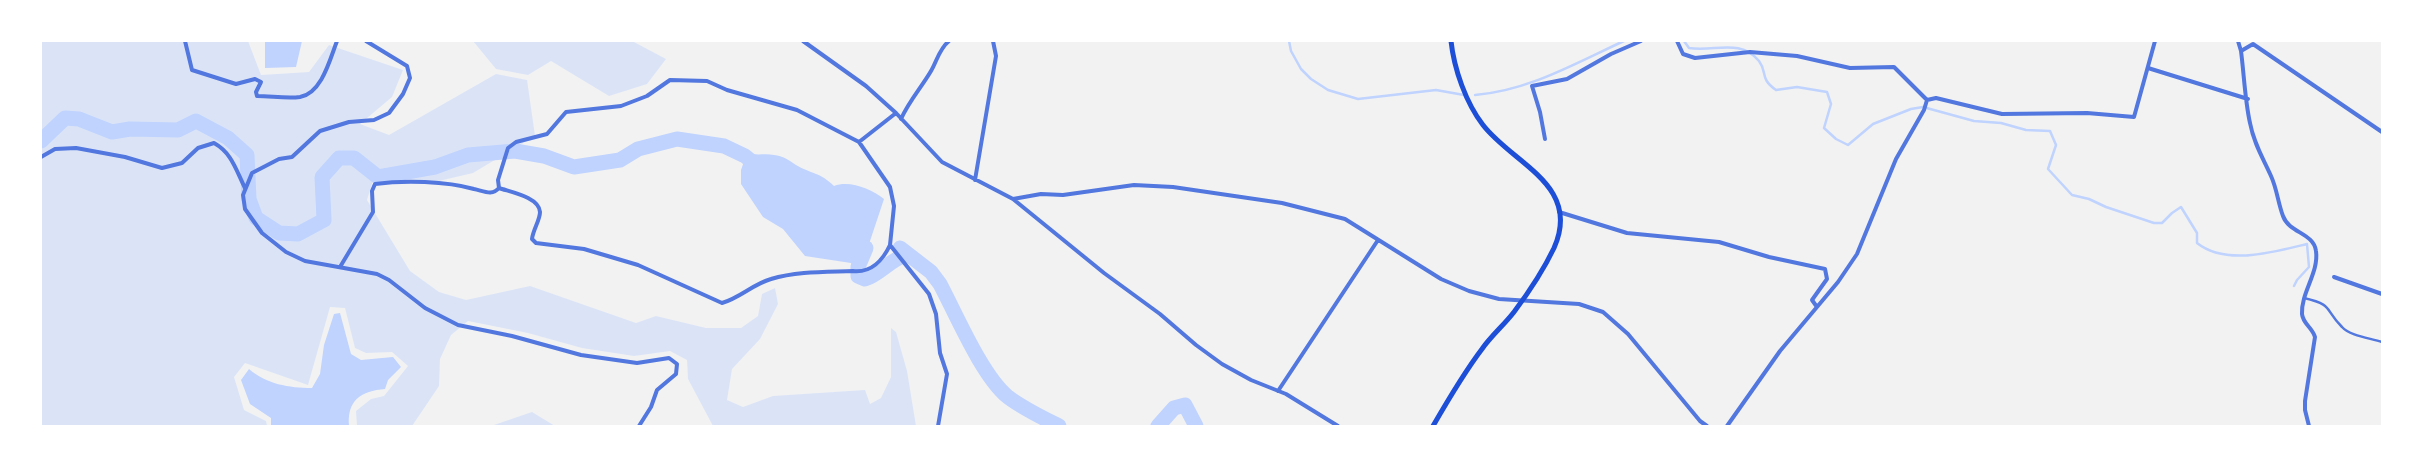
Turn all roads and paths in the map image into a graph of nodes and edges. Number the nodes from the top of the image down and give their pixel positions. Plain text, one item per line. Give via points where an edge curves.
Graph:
1 (185, 41) edge
2 (337, 41) edge
3 (366, 41) edge
4 (803, 41) edge
5 (949, 41) edge
6 (993, 41) edge
7 (1450, 41) edge
8 (1641, 41) edge
9 (1677, 41) edge
10 (2155, 41) edge
11 (2238, 41) edge
12 (2241, 51) junction
13 (2148, 68) junction
14 (2248, 99) junction
15 (1926, 102) junction
16 (896, 113) junction
17 (901, 119) junction
18 (2382, 132) edge
19 (1545, 139) dead end
20 (859, 142) junction
21 (41, 158) edge
22 (975, 180) junction
23 (245, 188) junction
24 (499, 188) junction
25 (1014, 199) junction
26 (1559, 212) junction
27 (1378, 240) junction
28 (890, 245) junction
29 (340, 267) junction
30 (2334, 277) dead end
31 (2382, 294) edge
32 (2304, 298) junction
33 (1523, 300) junction
34 (1817, 307) junction
35 (2382, 342) edge
36 (1278, 391) junction
37 (639, 426) edge
38 (938, 426) edge
39 (1338, 426) edge
40 (1432, 426) edge
41 (1707, 426) edge
42 (1726, 426) edge
43 (2309, 426) edge

1 - 2 street via 192,70 236,84 255,79 261,82 256,92 258,96 301,97 318,84
3 - 23 street via 408,66 410,78 404,94 389,113 374,120 349,122 320,130 292,156 252,173
4 - 16 street via 866,86
5 - 17 street
6 - 22 street via 996,56
7 - 26 main road via 1468,100 1483,125 1540,176 1553,194
8 - 19 street via 1567,80 1532,86
9 - 15 street via 1682,54 1695,58 1750,52 1797,56 1850,68 1894,67
10 - 13 street
11 - 12 street
12 - 14 street
12 - 18 street via 2253,44
13 - 14 street
13 - 15 street via 2134,117 2087,113 2002,114 1936,98
14 - 32 street via 2249,122 2256,146 2272,177 2284,218 2290,228 2311,240 2316,250 2314,271
15 - 34 street via 1896,159 1857,254
16 - 17 street
16 - 20 street
17 - 22 street via 942,162
20 - 24 street via 797,110 707,81 670,80 647,96 621,106 566,112 547,134 516,142 508,148 505,156
20 - 28 street via 890,187 894,206
21 - 23 street via 55,149 76,148 162,168 182,163 198,148 214,143 223,148 234,162
22 - 25 street
23 - 29 street via 245,209 262,233 286,252 305,261
24 - 28 street via 532,200 538,206 540,213 532,233 536,243 584,248 638,265 722,303 731,301 753,286 787,275 862,272 873,268
24 - 29 street via 490,193 457,184 375,184 372,191 374,212
25 - 27 street via 1134,185 1173,187 1282,204 1345,219
25 - 36 street via 1196,346 1229,368
26 - 33 main road via 1554,248
26 - 34 street via 1627,233 1719,242 1825,269 1826,279 1812,300
27 - 33 street via 1441,279 1499,299
27 - 36 street
28 - 38 street via 929,294 936,314 940,353 947,374
29 - 37 street via 377,274 425,308 458,325 580,355 637,363 669,358 677,364 676,374 657,390
30 - 31 street
32 - 35 street via 2325,304 2347,332
32 - 43 street via 2304,322 2315,337 2305,401
33 - 40 main road via 1470,366
33 - 41 street via 1564,301 1603,312 1628,334
34 - 42 street
36 - 39 street

